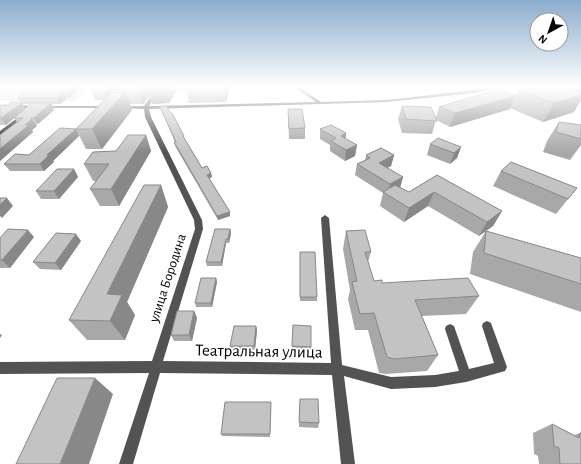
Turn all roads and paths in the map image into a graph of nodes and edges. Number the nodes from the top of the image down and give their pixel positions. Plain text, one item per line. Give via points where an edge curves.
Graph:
1 (33, 109) edge
2 (146, 109) edge
3 (0, 134) edge
4 (325, 218) dead end
5 (488, 326) dead end
6 (450, 329) dead end
7 (155, 366) junction
8 (0, 368) edge
9 (337, 369) junction
10 (466, 376) junction
11 (126, 464) edge
12 (348, 464) edge

1 - 3 street
2 - 7 street, улица Бородина via 198,220 199,229
4 - 9 street
5 - 10 street, Театральная улица via 502,367
6 - 10 street
7 - 8 street, Театральная улица
7 - 9 street, Театральная улица
7 - 11 street, улица Бородина
9 - 10 street, Театральная улица via 391,383 435,381
9 - 12 street

